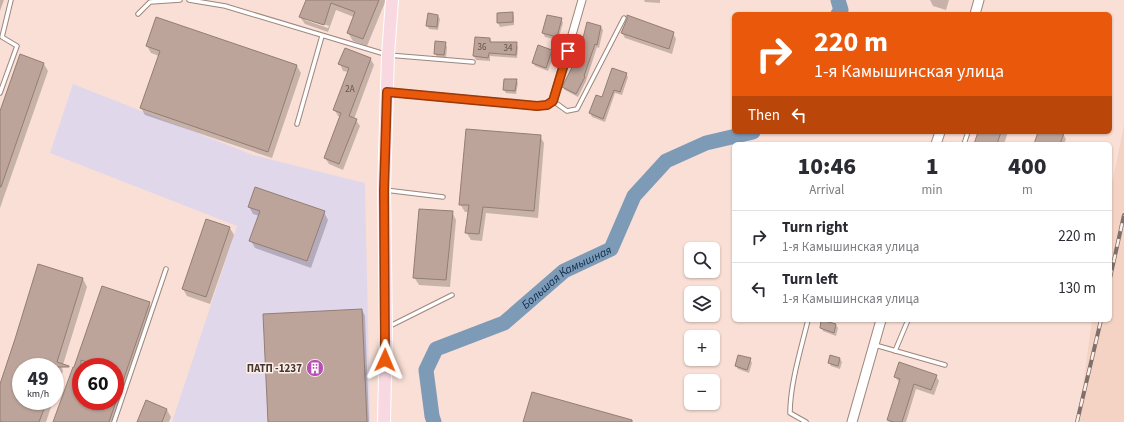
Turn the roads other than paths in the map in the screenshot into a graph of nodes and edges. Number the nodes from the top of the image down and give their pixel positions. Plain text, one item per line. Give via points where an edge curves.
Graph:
1 (11, 0) edge
2 (180, 0) edge
3 (189, 0) edge
4 (392, 0) edge
5 (582, 0) edge
6 (979, 0) edge
7 (975, 12) edge
8 (138, 14) dead end
9 (624, 18) dead end
10 (322, 36) junction
11 (1, 37) edge
12 (388, 55) junction
13 (473, 62) dead end
14 (387, 92) junction
15 (0, 93) edge
16 (553, 101) junction
17 (297, 124) dead end
18 (384, 190) junction
19 (443, 197) dead end
20 (166, 269) dead end
21 (452, 295) dead end
22 (808, 322) edge
23 (880, 322) edge
24 (907, 322) edge
25 (386, 329) junction
26 (874, 344) junction
27 (895, 351) junction
28 (945, 365) dead end
29 (114, 422) edge
30 (384, 422) edge
31 (806, 422) edge
32 (852, 422) edge

1 - 11 lane
2 - 8 lane via 150,2
3 - 10 lane via 225,6
4 - 12 main road
5 - 16 street
6 - 7 street
9 - 16 lane via 577,109 567,111
10 - 12 lane
10 - 17 lane
11 - 15 lane via 17,46
12 - 13 lane
12 - 14 main road
14 - 16 street via 537,106 547,105
14 - 18 main road
18 - 19 lane
18 - 25 main road
20 - 29 lane
21 - 25 lane
22 - 31 lane via 790,406 790,414
23 - 26 street
24 - 27 lane
25 - 30 main road
26 - 27 lane
26 - 32 street
27 - 28 lane

